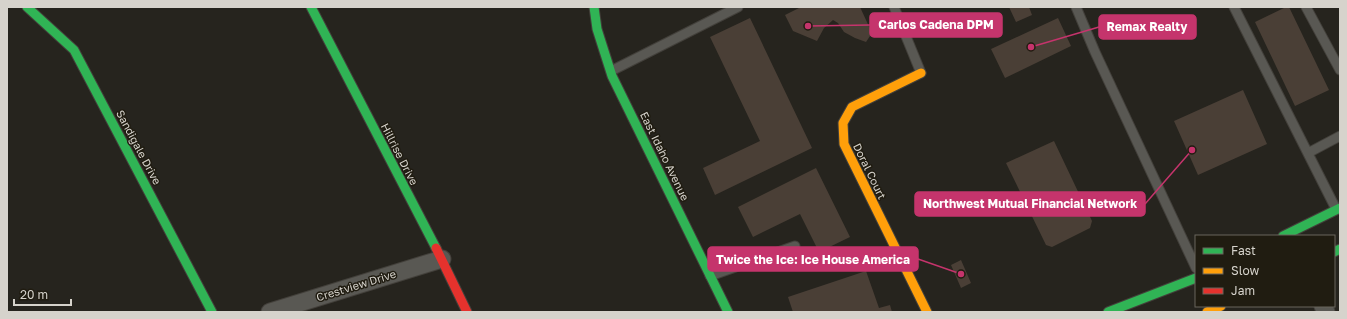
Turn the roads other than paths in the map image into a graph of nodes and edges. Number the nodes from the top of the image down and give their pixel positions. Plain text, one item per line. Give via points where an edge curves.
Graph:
1 (27, 7) edge
2 (311, 7) edge
3 (594, 7) edge
4 (738, 7) edge
5 (894, 7) edge
6 (1076, 7) edge
7 (1234, 7) edge
8 (1306, 7) edge
9 (1340, 70) edge
10 (611, 71) junction
11 (921, 73) joint
12 (1340, 136) edge
13 (1308, 153) junction
14 (1338, 209) edge
15 (1285, 235) edge
16 (795, 246) dead end
17 (442, 259) junction
18 (1195, 266) edge
19 (710, 276) junction
20 (1195, 278) edge
21 (212, 312) edge
22 (270, 312) edge
23 (467, 312) edge
24 (728, 312) edge
25 (927, 312) edge
26 (1108, 312) edge

1 - 21 street, Sandigale Drive via 74,50
2 - 17 street, Hillrise Drive
3 - 10 street, East Idaho Avenue via 597,29
4 - 10 lane
5 - 11 lane
6 - 18 lane
7 - 13 lane
8 - 9 lane
10 - 19 street, East Idaho Avenue
11 - 25 street, Doral Court via 852,107 842,123 844,144
12 - 13 lane
13 - 14 lane
14 - 15 street
16 - 19 lane
17 - 22 street, Crestview Drive
17 - 23 street, Hillrise Drive
19 - 24 street, East Idaho Avenue
20 - 26 street

